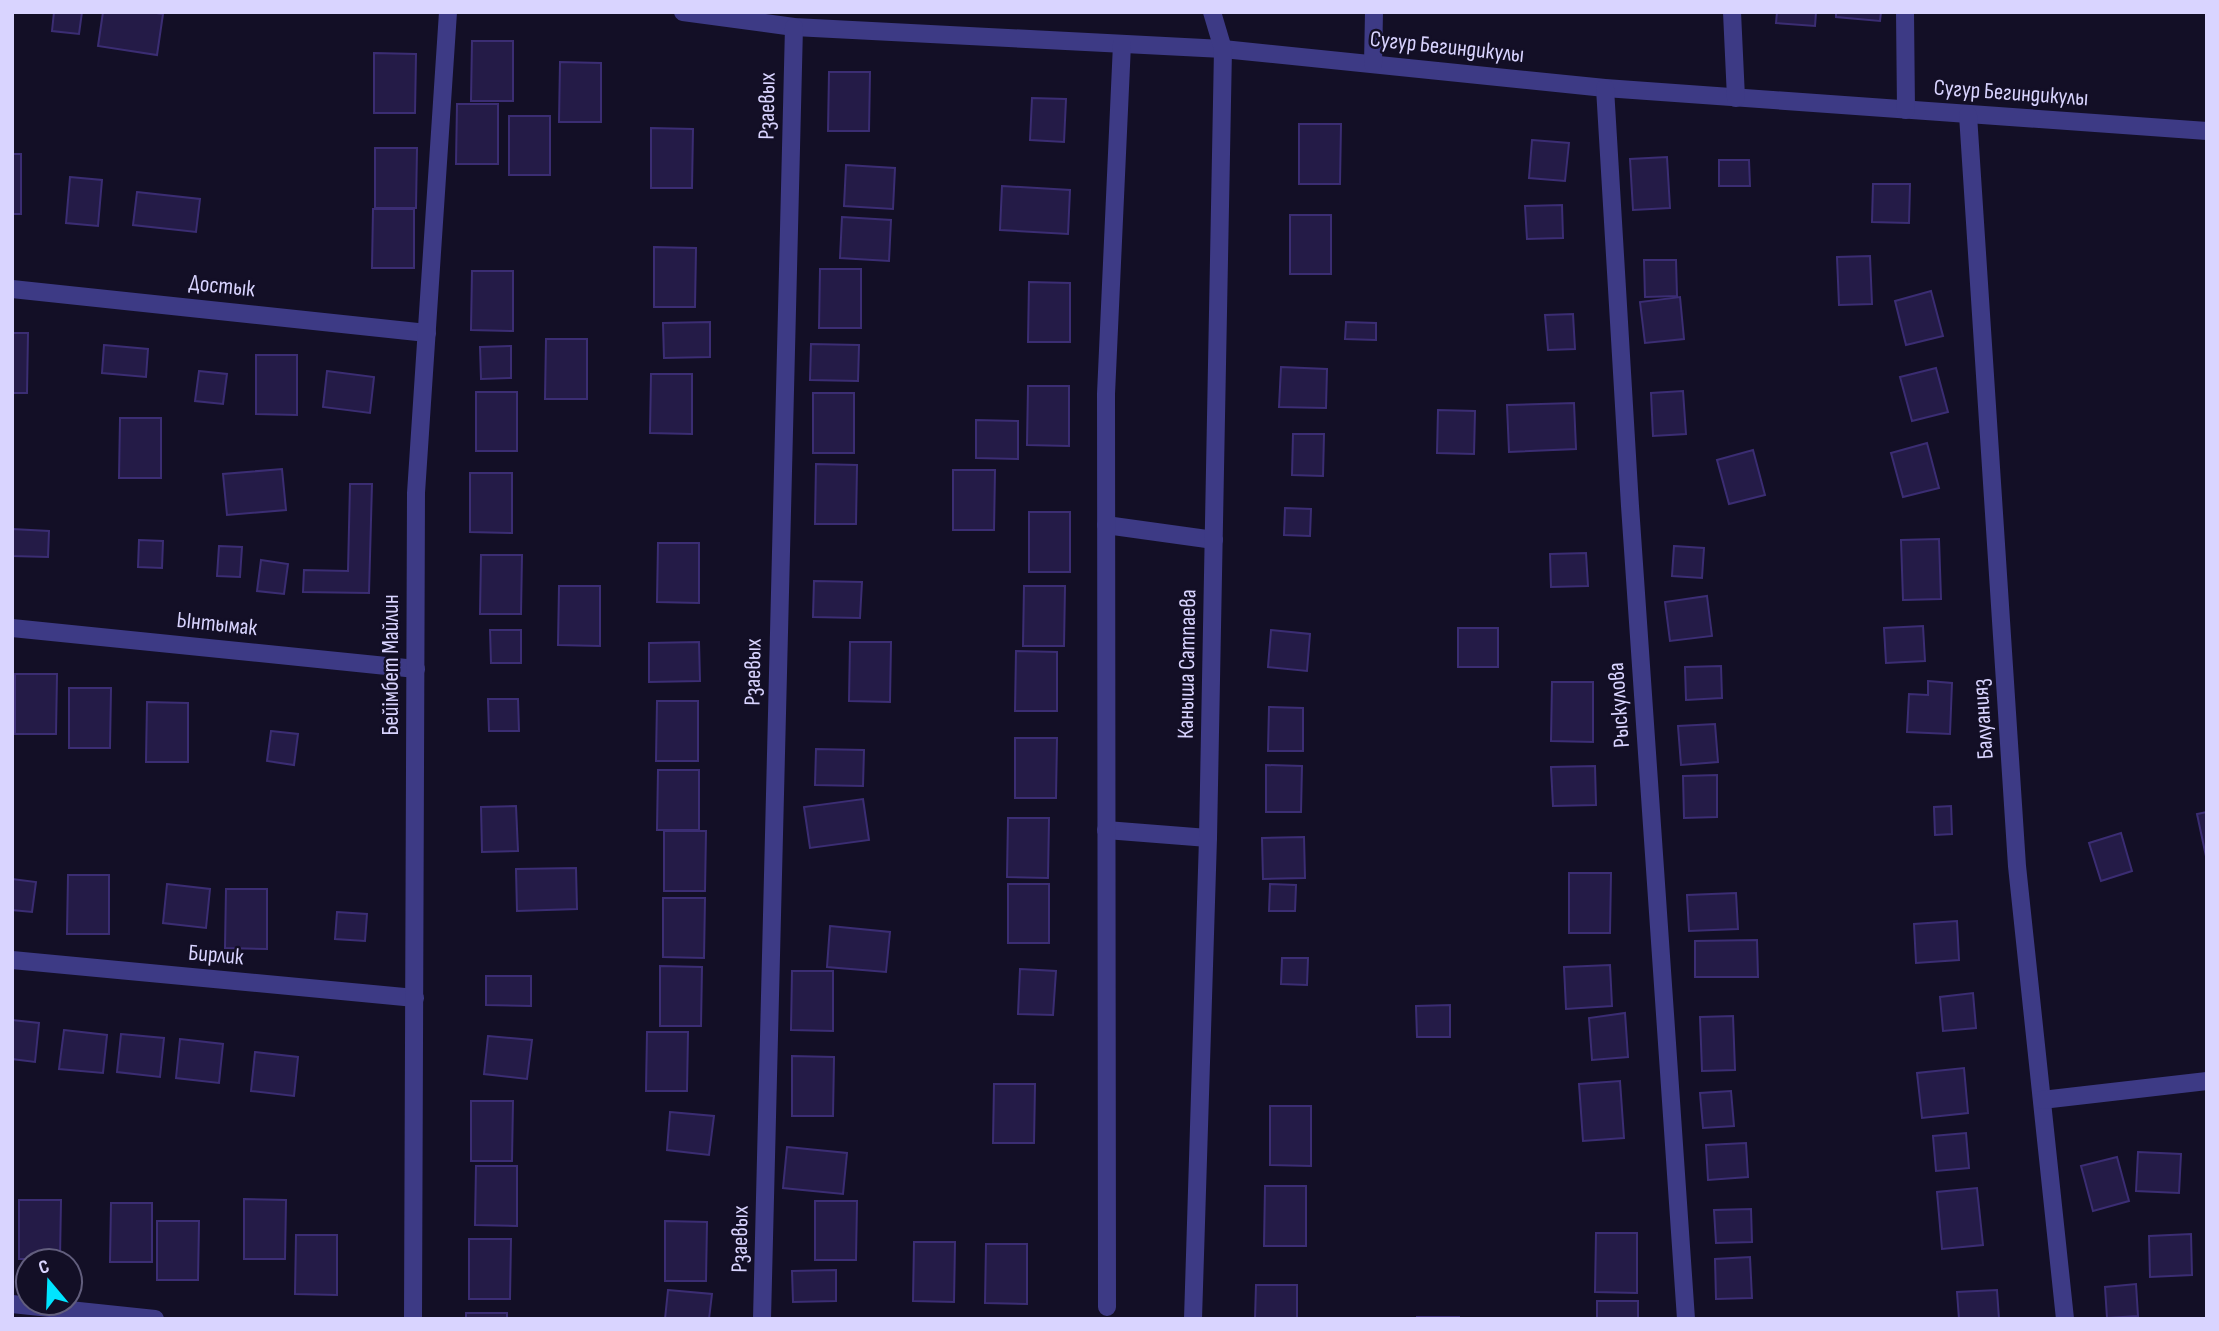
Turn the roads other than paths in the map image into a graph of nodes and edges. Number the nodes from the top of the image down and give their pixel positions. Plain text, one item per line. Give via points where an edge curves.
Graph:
1 (448, 12) edge
2 (683, 12) edge
3 (1212, 12) edge
4 (1374, 12) edge
5 (1732, 12) edge
6 (1905, 12) edge
7 (744, 16) edge
8 (794, 27) junction
9 (1122, 44) junction
10 (1223, 49) junction
11 (1373, 64) junction
12 (1605, 88) junction
13 (1736, 98) junction
14 (1906, 110) junction
15 (1968, 115) junction
16 (2207, 131) edge
17 (12, 289) edge
18 (427, 333) junction
19 (1106, 525) junction
20 (1214, 540) junction
21 (12, 628) edge
22 (416, 669) junction
23 (1106, 830) junction
24 (1208, 838) junction
25 (12, 960) edge
26 (415, 999) junction
27 (2207, 1081) edge
28 (2042, 1100) junction
29 (12, 1304) edge
30 (1107, 1307) dead end
31 (155, 1319) edge
32 (413, 1319) edge
33 (762, 1319) edge
34 (1193, 1319) edge
35 (1686, 1319) edge
36 (2066, 1319) edge

1 - 18 street, Бейімбет Майлин
2 - 7 street, Сугур Бегиндикулы
3 - 10 street, Каныша Сатпаева
4 - 11 street
5 - 13 street
6 - 14 street
7 - 8 street, Сугур Бегиндикулы
8 - 9 street, Сугур Бегиндикулы
8 - 33 street, Рзаевых
9 - 10 street, Сугур Бегиндикулы
9 - 19 street via 1106,394
10 - 11 street, Сугур Бегиндикулы
10 - 20 street, Каныша Сатпаева
11 - 12 street, Сугур Бегиндикулы
12 - 13 street, Сугур Бегиндикулы
12 - 35 street, Рыскулова
13 - 14 street, Сугур Бегиндикулы
14 - 15 street, Сугур Бегиндикулы
15 - 16 street, Сугур Бегиндикулы
15 - 28 street, Балуанияз via 2017,866
17 - 18 street, Достык
18 - 22 street, Бейімбет Майлин via 416,493
19 - 20 street
19 - 23 street
20 - 24 street, Каныша Сатпаева
21 - 22 street, Ынтымак
22 - 26 street, Бейімбет Майлин
23 - 24 street
23 - 30 street
24 - 34 street, Каныша Сатпаева
25 - 26 street, Бирлик
26 - 32 street, Бейімбет Майлин
27 - 28 street
28 - 36 street, Балуанияз
29 - 31 street

